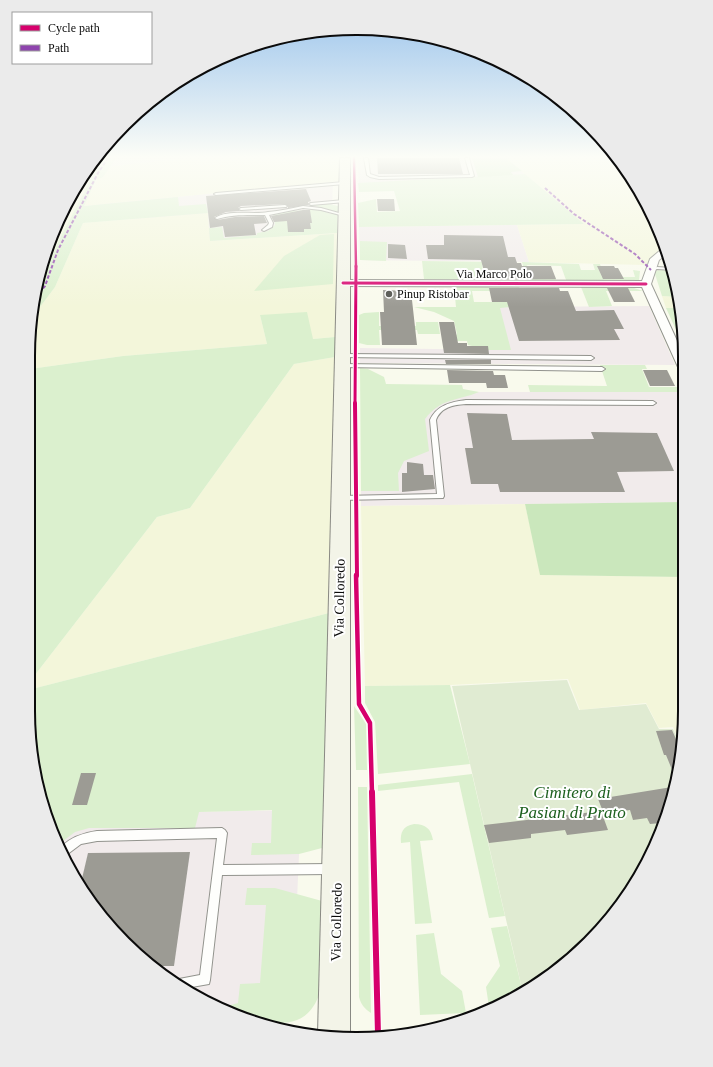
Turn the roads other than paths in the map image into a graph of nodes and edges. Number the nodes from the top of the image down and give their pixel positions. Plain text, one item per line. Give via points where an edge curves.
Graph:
1 (344, 208) junction
2 (241, 209) dead end
3 (267, 214) junction
4 (217, 218) dead end
5 (264, 230) dead end
6 (661, 254) edge
7 (666, 269) edge
8 (650, 270) junction
9 (343, 283) junction
10 (646, 284) junction
11 (678, 354) edge
12 (591, 358) dead end
13 (342, 361) junction
14 (602, 369) dead end
15 (652, 403) dead end
16 (341, 498) junction
17 (66, 849) edge
18 (336, 868) junction
19 (217, 870) junction
20 (186, 983) edge
21 (334, 1031) edge

1 - 2 lane
1 - 3 lane via 285,209
1 - 9 main road, Via Colloredo
3 - 4 lane via 240,214
3 - 5 lane via 272,223
6 - 8 street via 654,259
7 - 8 lane
8 - 10 street
9 - 10 street, Via Marco Polo
9 - 13 main road, Via Colloredo
10 - 11 street
12 - 13 lane
13 - 14 lane
13 - 16 main road, Via Colloredo
15 - 16 lane via 466,402 446,406 433,420 442,496
16 - 18 main road, Via Colloredo
17 - 19 lane via 83,838 97,836 222,833
18 - 19 lane
18 - 21 main road, Via Colloredo
19 - 20 lane via 205,980

